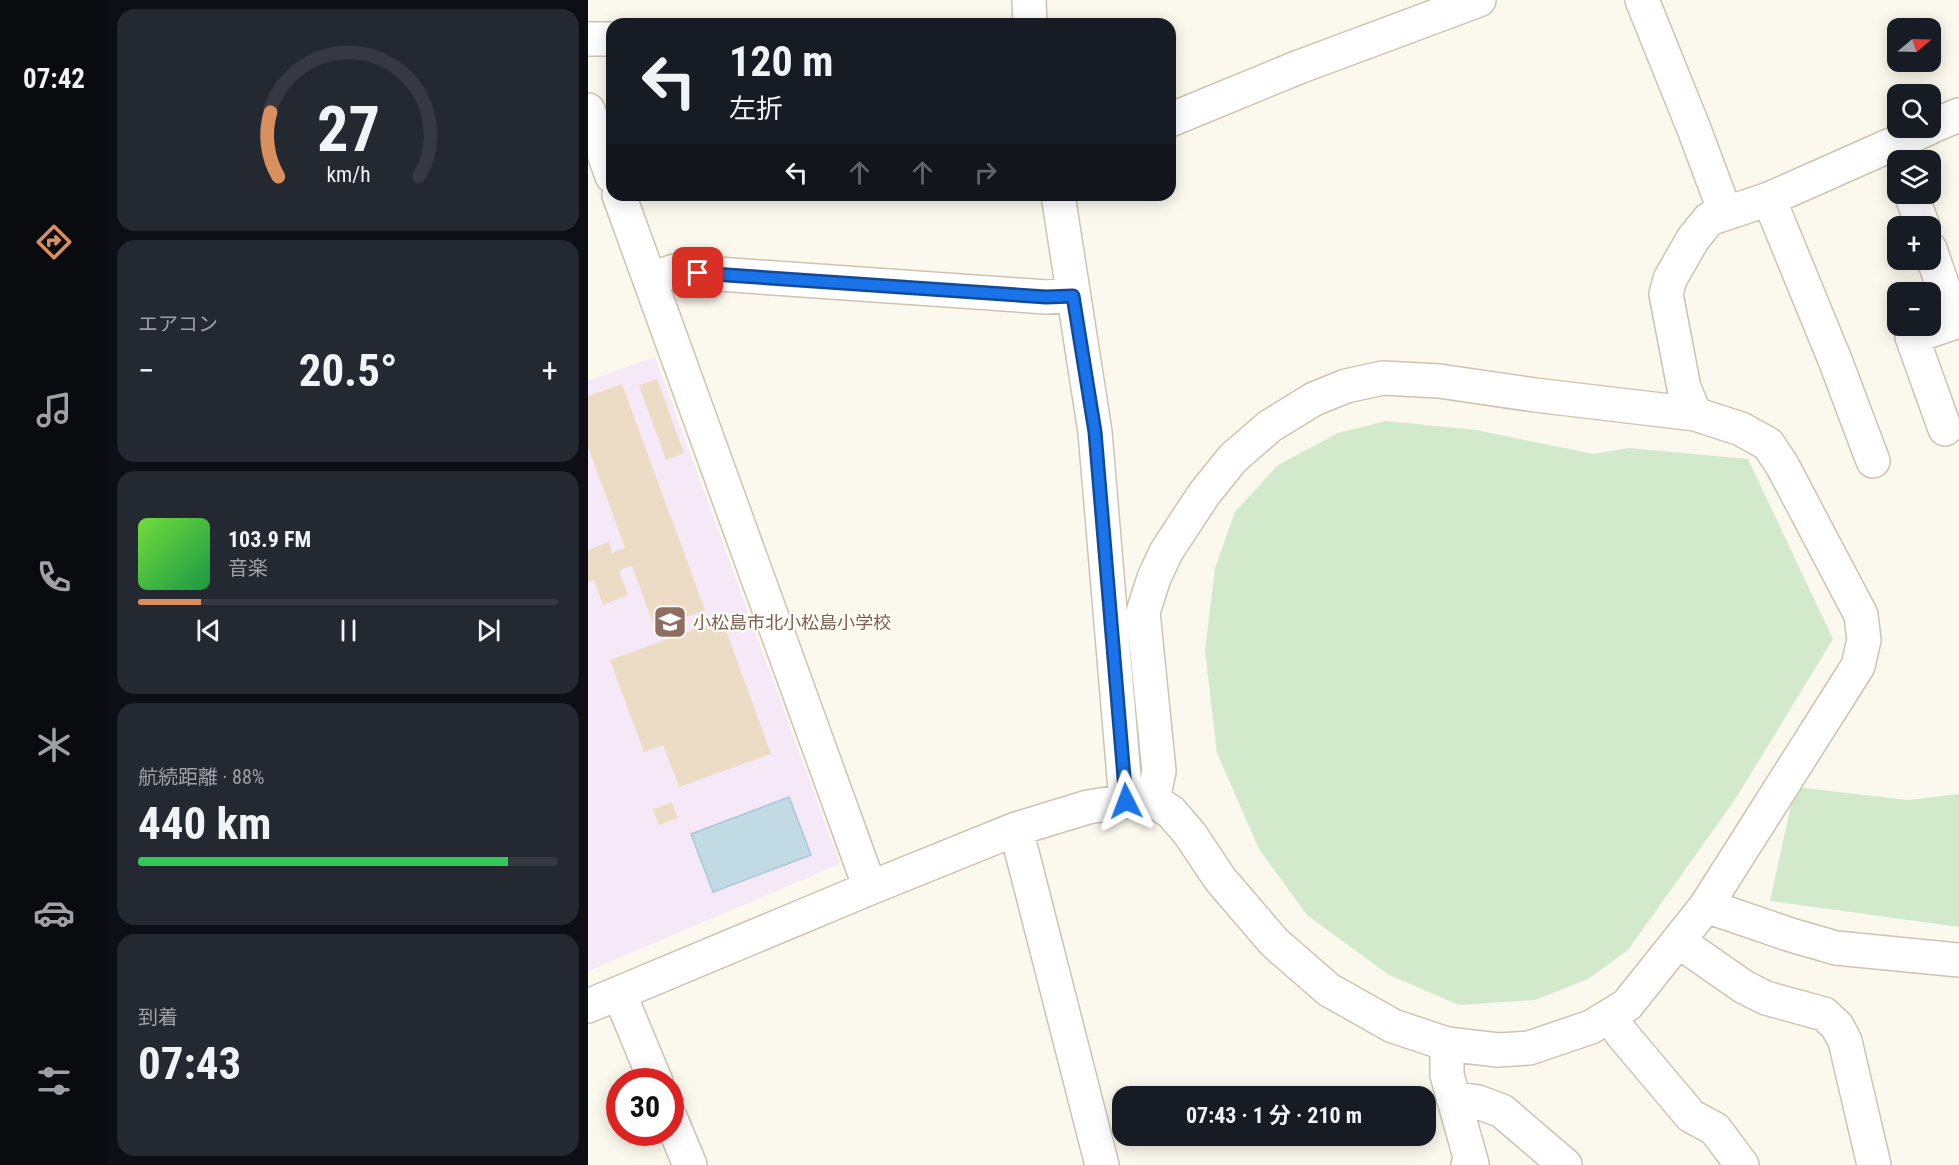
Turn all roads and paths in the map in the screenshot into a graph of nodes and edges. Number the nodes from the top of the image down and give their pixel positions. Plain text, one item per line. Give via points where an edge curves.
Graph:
1 (1029, 0) edge
2 (1479, 0) edge
3 (1642, 0) edge
4 (1030, 18) edge
5 (588, 39) edge
6 (606, 39) edge
7 (588, 110) edge
8 (1959, 115) edge
9 (1176, 118) edge
10 (1941, 122) edge
11 (1915, 138) edge
12 (1898, 150) edge
13 (1887, 155) edge
14 (606, 160) edge
15 (1769, 199) junction
16 (621, 201) edge
17 (1059, 201) edge
18 (1725, 212) junction
19 (1937, 270) edge
20 (650, 279) junction
21 (1073, 296) junction
22 (1695, 414) junction
23 (1945, 429) dead end
24 (1873, 461) dead end
25 (1140, 801) junction
26 (1016, 829) junction
27 (870, 888) junction
28 (1706, 906) junction
29 (1678, 941) junction
30 (1959, 960) edge
31 (619, 993) junction
32 (588, 1006) edge
33 (1611, 1015) junction
34 (1447, 1044) junction
35 (650, 1068) edge
36 (1453, 1098) junction
37 (682, 1146) edge
38 (690, 1165) edge
39 (1102, 1165) edge
40 (1471, 1165) edge
41 (1565, 1165) edge
42 (1742, 1165) edge
43 (1874, 1165) edge

1 - 4 street
2 - 9 street
3 - 18 street
5 - 6 street
7 - 14 street
8 - 10 street
11 - 12 street
13 - 15 street
15 - 18 street
15 - 24 street
16 - 20 street
17 - 21 street
18 - 22 street via 1709,219 1693,239 1670,279 1666,294 1683,388
19 - 23 street via 1952,313 1950,324 1912,338
20 - 21 street via 675,271
20 - 27 street
21 - 25 street via 1095,432
22 - 25 street via 1439,381 1383,378 1346,386 1314,399 1270,426 1233,458 1204,494 1154,578 1143,612 1159,771
22 - 28 street via 1741,429 1768,444 1861,615 1864,640 1858,666
25 - 26 street via 1088,807
25 - 34 street via 1171,812 1220,879 1274,942 1329,990 1393,1026
26 - 27 street
26 - 39 street
27 - 31 street
28 - 29 street
28 - 30 street via 1836,948
29 - 33 street via 1627,1005
29 - 43 street via 1744,987 1766,998 1824,1014 1837,1026 1845,1041
31 - 32 street
31 - 35 street
33 - 34 street via 1592,1027 1529,1048 1498,1050
33 - 42 street via 1621,1033 1691,1116 1715,1129
34 - 36 street via 1447,1075
36 - 40 street
36 - 41 street via 1502,1111
37 - 38 street

